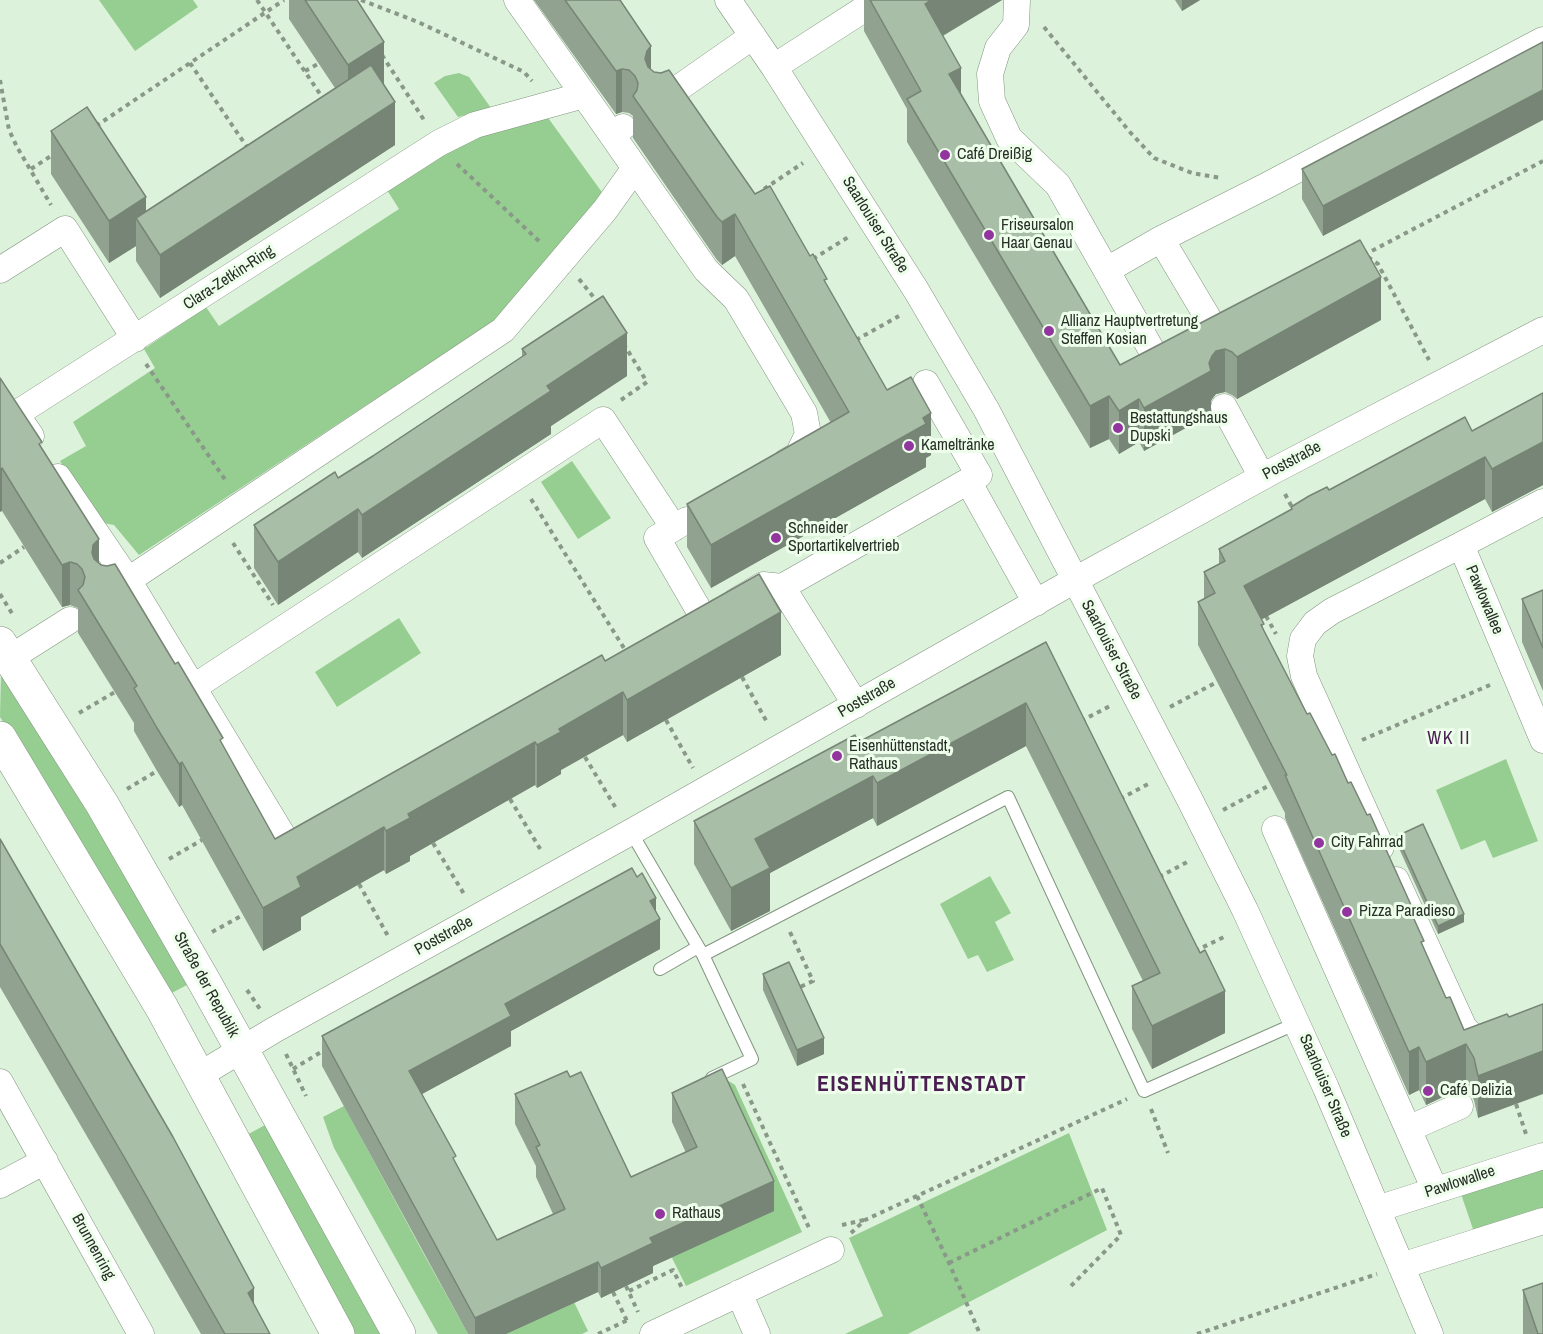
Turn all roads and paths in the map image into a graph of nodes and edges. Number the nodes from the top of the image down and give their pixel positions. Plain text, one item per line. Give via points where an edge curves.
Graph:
1 (257, 0) edge
2 (284, 0) edge
3 (361, 0) edge
4 (517, 0) edge
5 (878, 0) edge
6 (1017, 0) edge
7 (735, 3) edge
8 (265, 13) junction
9 (1041, 24) dead end
10 (753, 36) junction
11 (1543, 40) edge
12 (377, 48) edge
13 (190, 63) junction
14 (318, 64) dead end
15 (774, 67) junction
16 (305, 71) junction
17 (0, 80) edge
18 (584, 95) junction
19 (660, 101) edge
20 (553, 103) junction
21 (330, 108) edge
22 (94, 128) edge
23 (439, 143) junction
24 (825, 147) junction
25 (58, 151) edge
26 (254, 158) edge
27 (1543, 160) edge
28 (635, 168) junction
29 (31, 169) junction
30 (1266, 186) junction
31 (756, 195) edge
32 (873, 222) junction
33 (65, 229) junction
34 (1161, 239) junction
35 (1365, 254) junction
36 (1354, 260) edge
37 (561, 264) junction
38 (804, 265) edge
39 (0, 270) edge
40 (1107, 270) junction
41 (923, 302) junction
42 (604, 312) edge
43 (1543, 330) edge
44 (133, 340) junction
45 (622, 342) edge
46 (849, 344) edge
47 (1441, 382) junction
48 (927, 383) dead end
49 (1224, 406) dead end
50 (603, 420) junction
51 (768, 473) edge
52 (1267, 474) junction
53 (517, 476) junction
54 (968, 481) junction
55 (1543, 502) edge
56 (242, 504) junction
57 (711, 506) edge
58 (1294, 511) edge
59 (218, 520) junction
60 (674, 528) junction
61 (1461, 545) junction
62 (24, 547) dead end
63 (0, 563) edge
64 (128, 580) junction
65 (1075, 580) junction
66 (782, 588) junction
67 (107, 594) edge
68 (1036, 603) junction
69 (70, 620) dead end
70 (288, 627) junction
71 (5, 650) edge
72 (632, 662) edge
73 (1515, 674) junction
74 (742, 677) dead end
75 (1217, 682) edge
76 (194, 687) junction
77 (115, 692) edge
78 (1134, 693) junction
79 (856, 705) junction
80 (78, 713) dead end
81 (1148, 719) junction
82 (666, 720) dead end
83 (1077, 723) edge
84 (0, 738) edge
85 (1543, 740) edge
86 (780, 747) junction
87 (1337, 750) junction
88 (585, 757) dead end
89 (1175, 770) junction
90 (157, 771) dead end
91 (1270, 785) edge
92 (126, 789) dead end
93 (706, 789) junction
94 (510, 799) dead end
95 (1116, 801) edge
96 (1201, 821) junction
97 (1275, 829) dead end
98 (631, 832) junction
99 (323, 833) edge
100 (202, 840) edge
101 (433, 843) dead end
102 (1214, 848) junction
103 (168, 859) dead end
104 (555, 874) junction
105 (1155, 879) edge
106 (359, 885) dead end
107 (243, 915) edge
108 (782, 915) junction
109 (478, 917) junction
110 (1251, 924) junction
111 (210, 933) dead end
112 (700, 951) junction
113 (1191, 953) edge
114 (401, 960) junction
115 (660, 969) dead end
116 (798, 988) edge
117 (1297, 1023) junction
118 (1543, 1026) edge
119 (333, 1045) edge
120 (242, 1049) junction
121 (735, 1067) junction
122 (293, 1069) dead end
123 (198, 1076) junction
124 (712, 1078) edge
125 (0, 1082) edge
126 (1144, 1092) junction
127 (1460, 1106) dead end
128 (1408, 1129) junction
129 (1168, 1153) dead end
130 (1543, 1155) edge
131 (45, 1161) junction
132 (0, 1185) edge
133 (1435, 1190) junction
134 (916, 1196) junction
135 (1377, 1209) junction
136 (1543, 1221) edge
137 (822, 1244) junction
138 (949, 1263) junction
139 (1401, 1266) junction
140 (1069, 1288) dead end
141 (613, 1292) dead end
142 (740, 1293) junction
143 (685, 1295) dead end
144 (627, 1321) dead end
145 (647, 1324) edge
146 (141, 1334) edge
147 (338, 1334) edge
148 (399, 1334) edge
149 (757, 1334) edge
150 (980, 1334) edge
151 (1197, 1334) edge
152 (1430, 1334) edge

1 - 8 path
2 - 8 path
3 - 20 path via 524,72
4 - 18 street
5 - 15 street
6 - 40 street via 1016,25 998,48 990,74 992,101 1009,138 1058,185
7 - 10 street, Saarlouiser Straße
8 - 13 path
8 - 16 path
9 - 30 path via 1154,158 1192,173
10 - 15 street, Saarlouiser Straße
10 - 19 street
11 - 30 street
12 - 23 path
13 - 22 path
13 - 26 path
14 - 16 path
15 - 24 street, Saarlouiser Straße
16 - 21 path
17 - 29 path via 9,130
18 - 20 street, Clara-Zetkin-Ring
18 - 28 street via 617,131
20 - 23 street, Clara-Zetkin-Ring via 474,125
23 - 37 path
23 - 44 street, Clara-Zetkin-Ring
24 - 31 path
24 - 32 street, Saarlouiser Straße
25 - 29 path
27 - 35 path
28 - 37 street
28 - 51 street via 706,270 736,299 804,413 808,434 798,455
29 - 33 path
30 - 34 street
32 - 38 path
32 - 41 street, Saarlouiser Straße
33 - 39 street
33 - 44 street
34 - 40 street
34 - 40 street via 1217,333 1196,357 1160,365
35 - 36 path
35 - 47 path via 1378,264
37 - 42 path via 585,285
37 - 56 street via 503,330
41 - 46 path
41 - 65 street, Saarlouiser Straße via 986,409
43 - 47 street, Poststraße
44 - 56 path
44 - 64 street, Clara-Zetkin-Ring via 11,406
45 - 50 path via 647,382 611,408
47 - 52 street, Poststraße
48 - 54 street via 979,475
49 - 52 street
50 - 53 street
50 - 60 street
52 - 58 path
52 - 65 street, Poststraße
53 - 70 street
53 - 72 path
54 - 66 street
54 - 68 street
55 - 61 street, Pawlowallee
56 - 59 street
57 - 60 street
59 - 64 street
59 - 70 path
60 - 66 street via 657,538 695,624 763,585
61 - 73 street, Pawlowallee
61 - 87 street via 1337,608 1315,623 1303,639 1300,656 1304,676
62 - 63 path
64 - 67 street
64 - 76 street, Clara-Zetkin-Ring
65 - 68 street, Poststraße
65 - 78 street, Saarlouiser Straße
66 - 79 street
68 - 79 street, Poststraße
69 - 71 street
70 - 76 street
71 - 120 street, Straße der Republik via 102,804
73 - 85 street, Pawlowallee
73 - 87 path
74 - 86 path
75 - 81 path
76 - 99 street, Clara-Zetkin-Ring via 292,851
77 - 80 path
78 - 81 street, Saarlouiser Straße
78 - 83 path
79 - 86 street, Poststraße
81 - 89 street, Saarlouiser Straße
82 - 93 path
84 - 123 street via 162,1008
86 - 93 street, Poststraße
87 - 118 street via 1464,1028 1475,1039 1497,1042
88 - 98 path
89 - 95 path
89 - 96 street, Saarlouiser Straße
90 - 92 path
91 - 96 path
93 - 98 street, Poststraße
94 - 104 path
96 - 102 street, Saarlouiser Straße
97 - 128 street
98 - 104 street, Poststraße
98 - 112 lane
100 - 103 path
101 - 109 path
102 - 105 path
102 - 110 street, Saarlouiser Straße
104 - 109 street, Poststraße
106 - 114 path
107 - 111 path
108 - 112 lane
108 - 116 path via 813,981
108 - 126 lane via 1008,797
109 - 114 street, Poststraße
110 - 113 path
110 - 117 street, Saarlouiser Straße
112 - 115 lane
112 - 121 lane via 752,1059
114 - 120 street, Poststraße
117 - 126 lane
117 - 135 street, Saarlouiser Straße
119 - 122 path
120 - 123 street, Poststraße
120 - 148 street, Straße der Republik
121 - 124 lane
121 - 137 path
123 - 147 street
125 - 131 street, Brunnenring
126 - 129 path
126 - 134 path
127 - 128 street
128 - 133 street
130 - 133 street, Pawlowallee
131 - 132 street
131 - 146 street, Brunnenring
133 - 135 street, Pawlowallee
134 - 137 path
134 - 138 path
135 - 139 street, Saarlouiser Straße
136 - 139 street
137 - 142 street
138 - 140 path via 1102,1188 1121,1235
138 - 150 path
139 - 151 path
139 - 152 street, Saarlouiser Straße
141 - 144 path
142 - 145 street
142 - 149 street
143 - 145 path via 673,1270 627,1288

